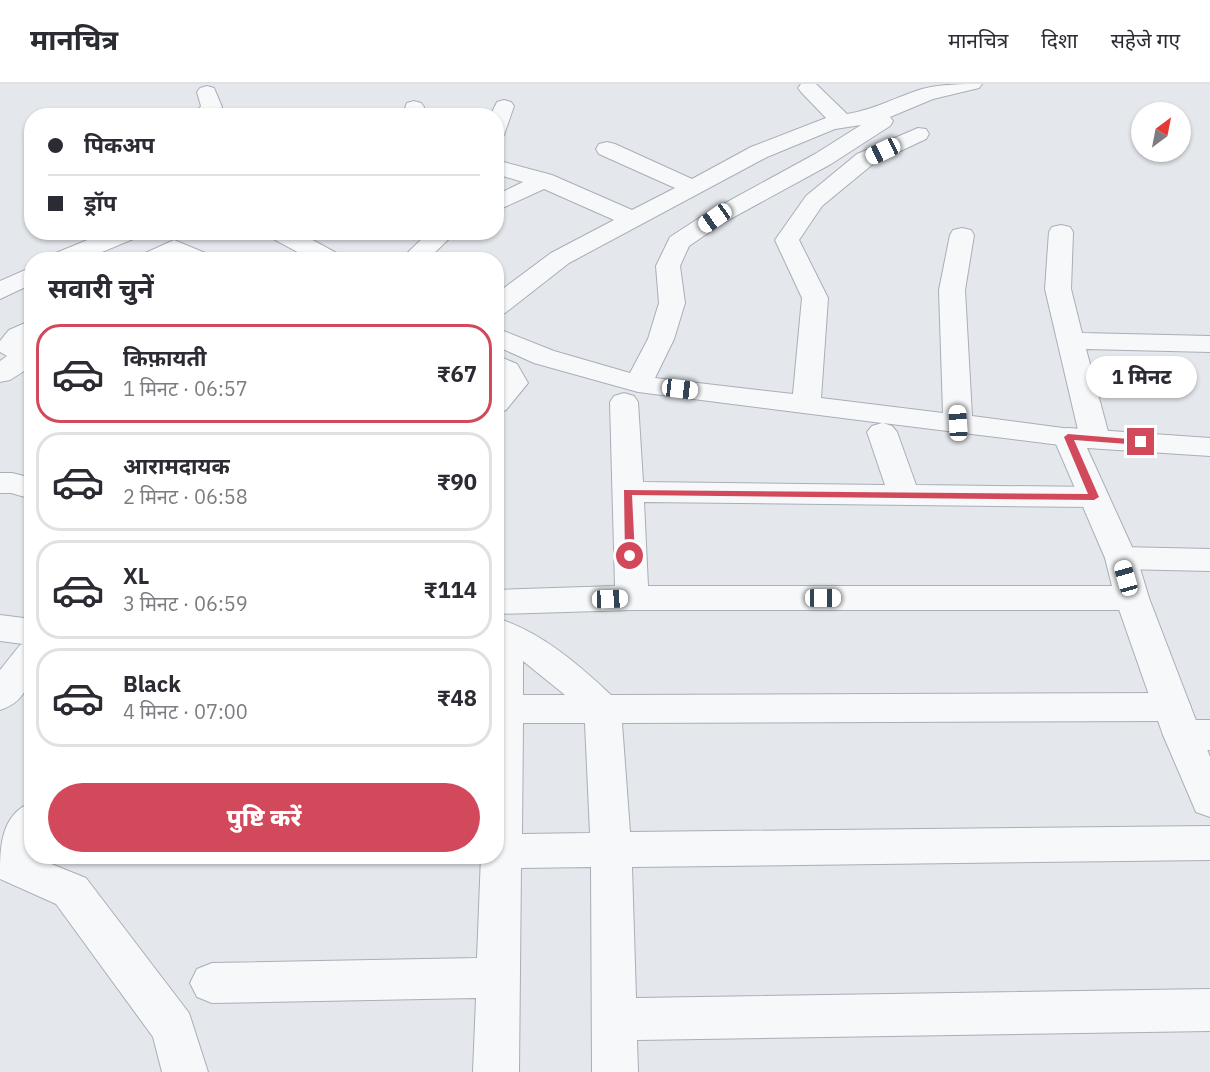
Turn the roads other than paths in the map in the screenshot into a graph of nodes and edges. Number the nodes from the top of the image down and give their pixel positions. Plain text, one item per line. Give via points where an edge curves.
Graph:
1 (972, 84) edge
2 (808, 88) dead end
3 (207, 92) dead end
4 (211, 108) edge
5 (872, 117) junction
6 (842, 121) junction
7 (918, 134) dead end
8 (607, 149) dead end
9 (504, 169) edge
10 (544, 180) junction
11 (692, 187) junction
12 (504, 200) edge
13 (633, 219) junction
14 (1060, 232) dead end
15 (962, 235) dead end
16 (109, 240) edge
17 (294, 240) edge
18 (435, 240) edge
19 (80, 252) edge
20 (165, 252) edge
21 (184, 252) edge
22 (316, 252) edge
23 (421, 252) edge
24 (24, 278) edge
25 (0, 291) edge
26 (504, 301) edge
27 (24, 333) edge
28 (504, 340) edge
29 (1071, 341) junction
30 (1210, 344) edge
31 (24, 354) edge
32 (24, 359) edge
33 (504, 368) edge
34 (0, 374) edge
35 (631, 393) junction
36 (504, 395) edge
37 (806, 405) junction
38 (958, 423) junction
39 (882, 432) dead end
40 (1077, 442) junction
41 (1210, 447) edge
42 (627, 492) junction
43 (904, 495) junction
44 (1094, 497) junction
45 (1121, 558) junction
46 (1210, 560) edge
47 (632, 598) junction
48 (1132, 598) junction
49 (504, 622) edge
50 (504, 627) edge
51 (0, 628) edge
52 (24, 631) edge
53 (24, 664) edge
54 (504, 685) edge
55 (0, 696) edge
56 (603, 709) junction
57 (506, 710) junction
58 (1188, 726) edge
59 (504, 766) edge
60 (1210, 801) edge
61 (24, 829) edge
62 (1210, 843) edge
63 (611, 849) junction
64 (504, 851) edge
65 (1, 861) edge
66 (501, 864) edge
67 (499, 978) junction
68 (212, 983) dead end
69 (1210, 1010) edge
70 (614, 1019) junction
71 (185, 1072) edge
72 (496, 1072) edge
73 (615, 1072) edge

1 - 5 street via 927,94
2 - 6 street
3 - 4 street
5 - 6 street
5 - 35 street via 882,121 679,242 668,266 672,303 661,339
6 - 11 street via 759,152
7 - 37 street via 865,159 814,201 787,240 815,298
8 - 11 street
9 - 10 street
10 - 12 street
10 - 13 street
11 - 13 street
13 - 26 street via 560,258
14 - 29 street via 1058,289
15 - 38 street via 952,290
16 - 19 street
17 - 22 street
18 - 23 street
20 - 21 street via 174,247
24 - 25 street
27 - 31 street via 12,342 11,348
28 - 35 street
29 - 30 street
29 - 40 street
32 - 34 street
33 - 36 street via 514,383
35 - 37 street
35 - 42 street
37 - 38 street
38 - 40 street
39 - 43 street
40 - 41 street
40 - 44 street
42 - 43 street
42 - 47 street
43 - 44 street
44 - 45 street
45 - 46 street
45 - 48 street
47 - 48 street
47 - 49 street
48 - 58 street
50 - 56 street via 560,667
51 - 52 street
53 - 55 street
54 - 57 street
56 - 57 street
56 - 58 street
56 - 63 street
57 - 59 street
58 - 60 street
61 - 65 street
62 - 63 street
63 - 64 street
63 - 70 street
65 - 71 street via 71,891 172,1028
66 - 67 street
67 - 68 street
67 - 72 street
69 - 70 street
70 - 73 street

